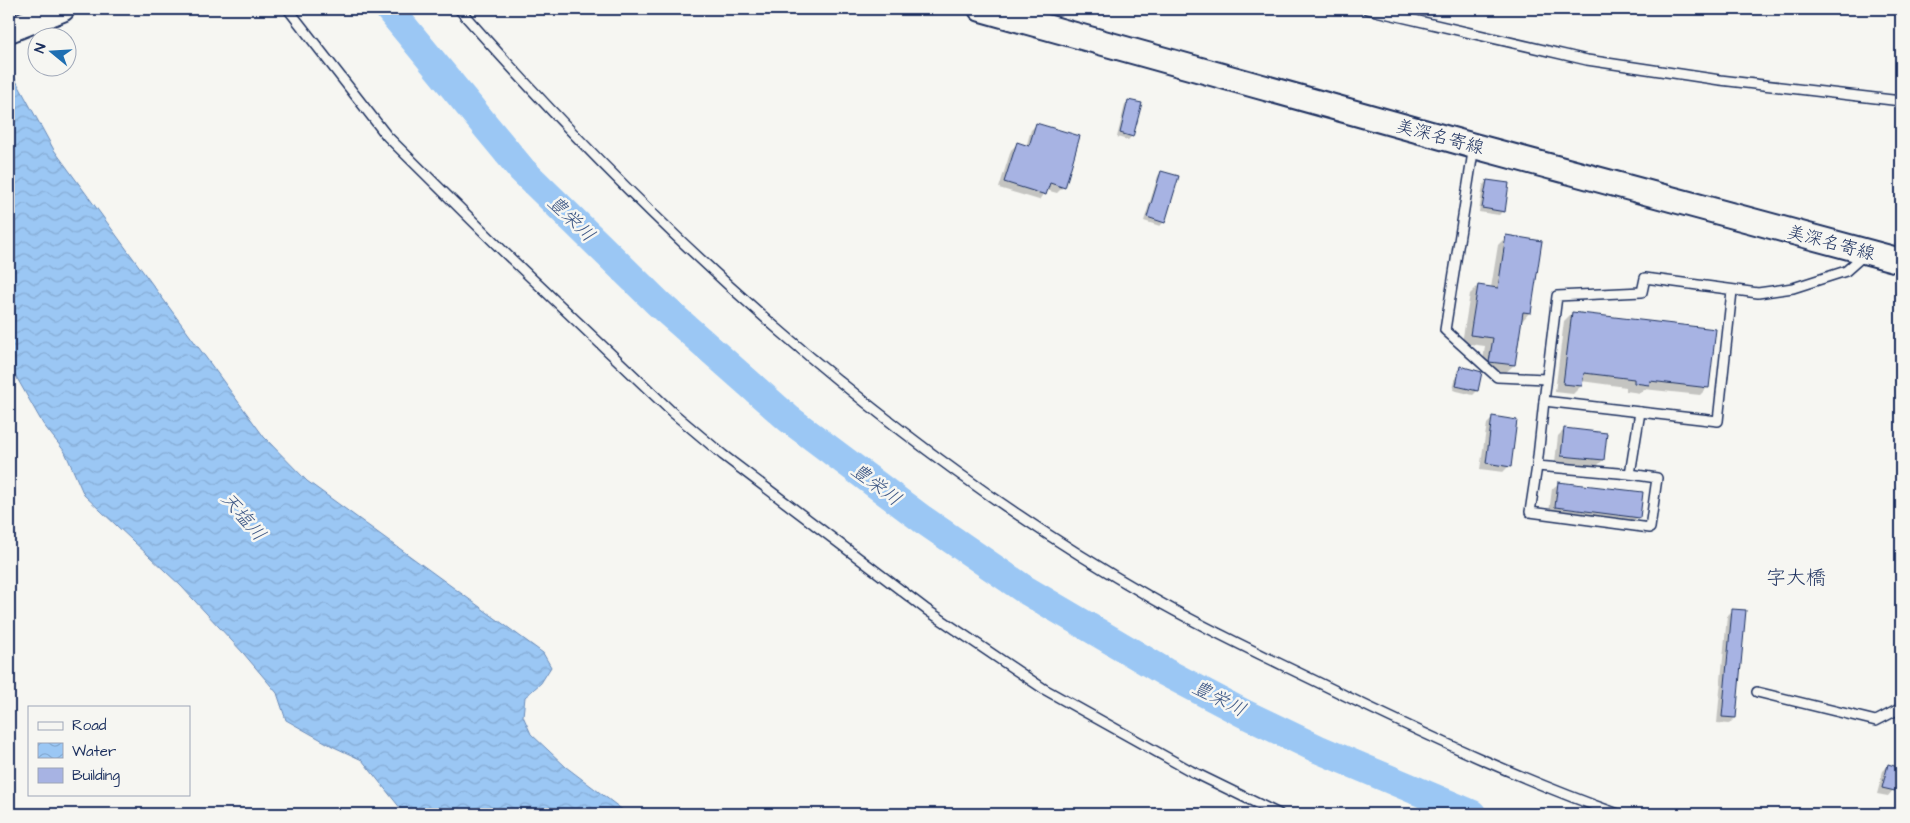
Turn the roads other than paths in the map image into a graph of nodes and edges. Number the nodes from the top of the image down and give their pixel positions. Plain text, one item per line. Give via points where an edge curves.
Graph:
1 (62, 9) edge
2 (288, 9) edge
3 (459, 9) edge
4 (981, 9) edge
5 (1367, 9) edge
6 (9, 30) edge
7 (1901, 101) edge
8 (1474, 146) junction
9 (1866, 253) junction
10 (1901, 261) edge
11 (1732, 291) junction
12 (1546, 380) junction
13 (1544, 401) junction
14 (1640, 412) junction
15 (1537, 466) junction
16 (1630, 474) junction
17 (1757, 692) dead end
18 (1901, 708) edge
19 (1279, 814) edge
20 (1618, 814) edge

1 - 6 main road
2 - 19 lane via 387,136 672,412 723,455 927,610 1044,689 1191,771
3 - 20 lane via 615,178 729,287 947,465 1043,531 1141,592 1232,641 1444,744
4 - 8 main road, 美深名寄線
5 - 7 lane via 1587,60 1720,80
8 - 9 main road, 美深名寄線
8 - 12 lane via 1445,330 1497,378
9 - 10 main road, 美深名寄線
9 - 11 lane via 1846,271 1794,288 1758,293
11 - 12 lane via 1645,278 1642,292 1557,296
11 - 14 lane via 1718,421
12 - 13 lane
13 - 14 lane
13 - 15 lane
14 - 16 lane
15 - 16 lane
15 - 16 lane via 1530,512 1650,528 1657,478
17 - 18 lane via 1876,721

